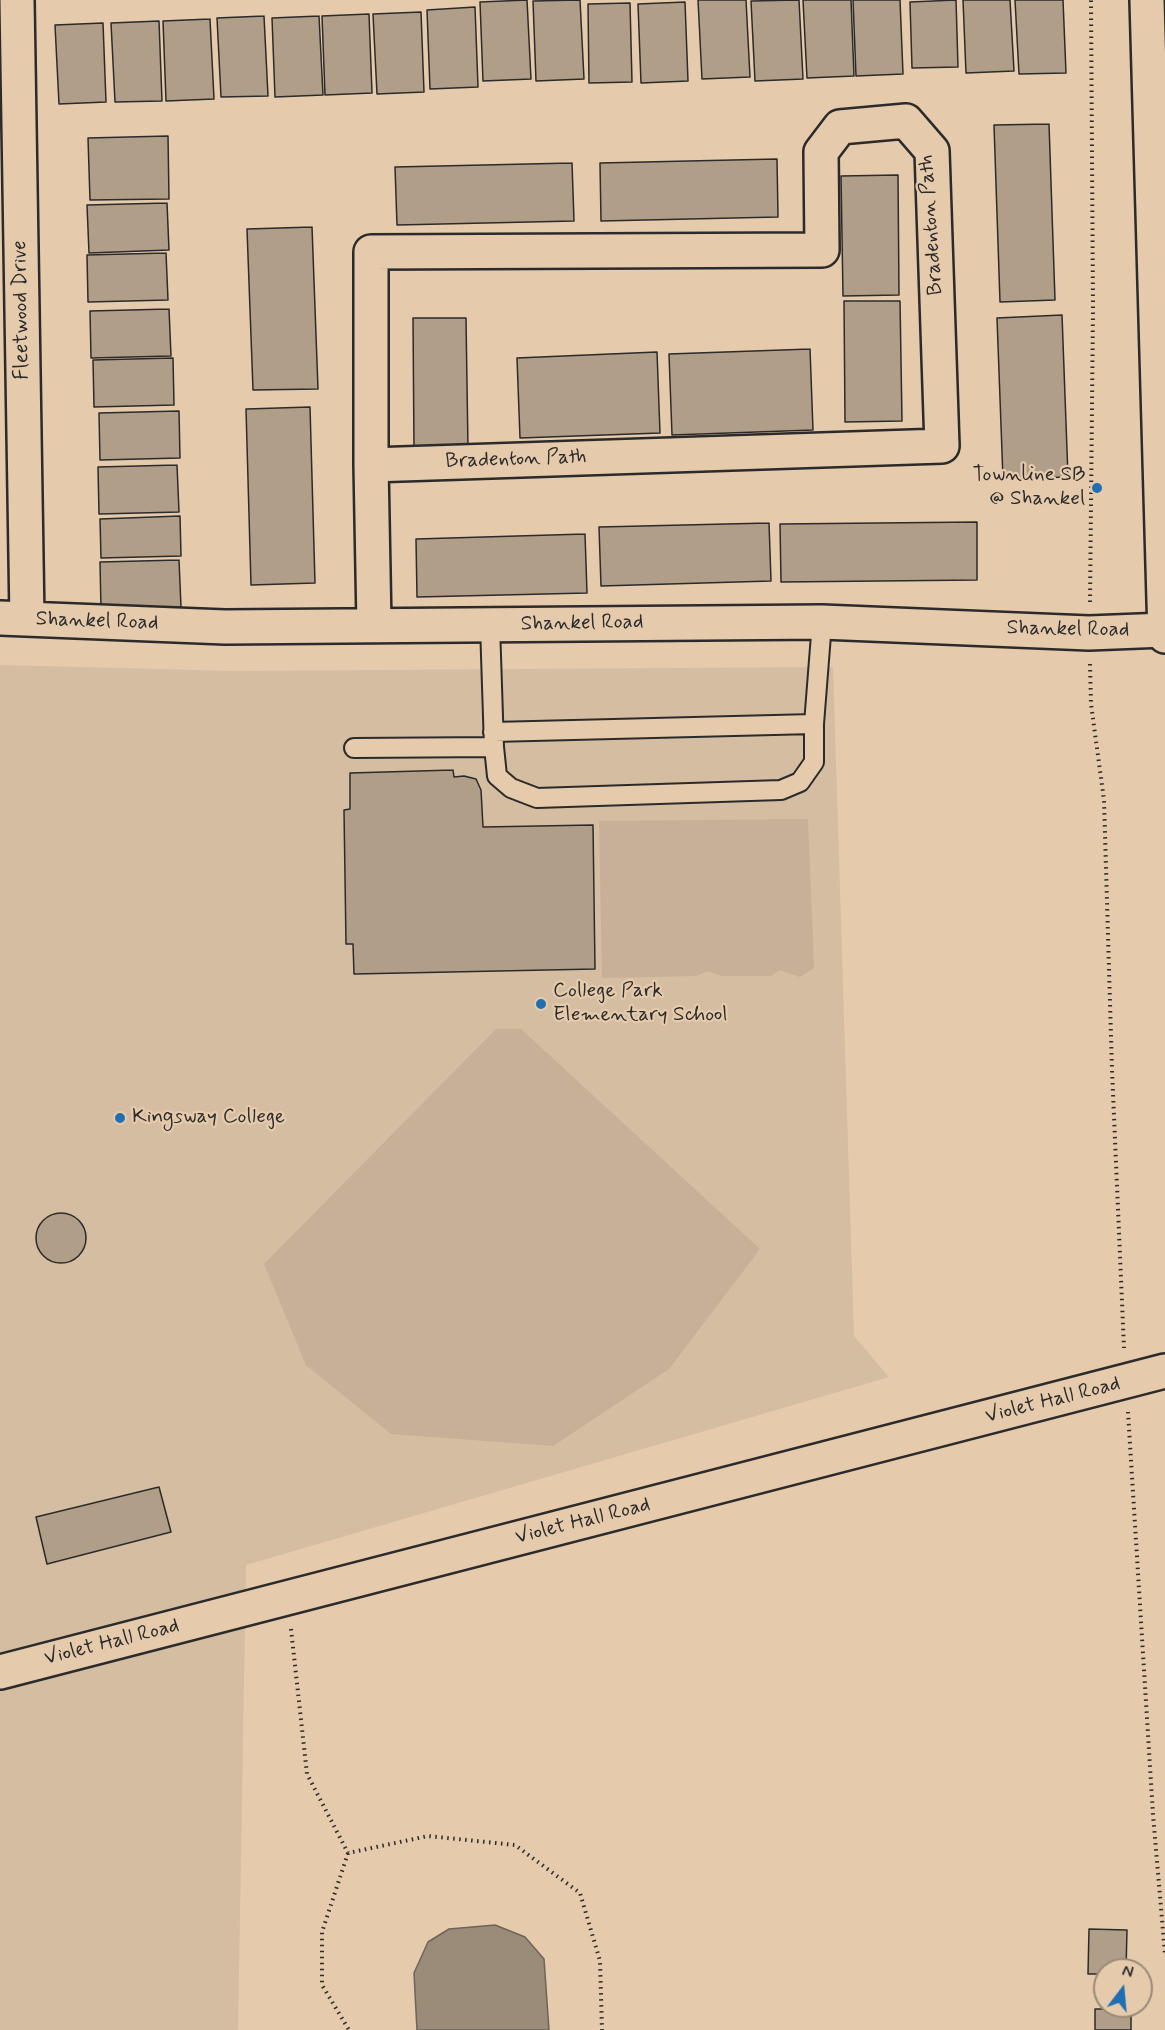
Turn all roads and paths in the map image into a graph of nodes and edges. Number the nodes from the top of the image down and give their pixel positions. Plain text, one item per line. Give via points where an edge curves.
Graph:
1 (17, 0) edge
2 (1091, 0) edge
3 (1147, 0) edge
4 (371, 465) junction
5 (14, 619) edge
6 (822, 622) junction
7 (490, 624) junction
8 (374, 626) junction
9 (1165, 630) edge
10 (1089, 633) junction
11 (1165, 636) edge
12 (814, 724) junction
13 (493, 740) junction
14 (354, 748) dead end
15 (1165, 1371) edge
16 (1126, 1382) junction
17 (287, 1598) junction
18 (0, 1672) edge
19 (348, 1853) junction
20 (1165, 1954) edge
21 (349, 2030) edge
22 (602, 2030) edge

1 - 5 street, Fleetwood Drive
2 - 10 path
3 - 9 street
4 - 4 street, Bradenton Path via 371,252 822,250 821,152 840,127 906,121 932,151 942,446
4 - 8 street, Bradenton Path
5 - 8 street, Shankel Road via 225,627
6 - 7 street, Shankel Road
6 - 10 street, Shankel Road
6 - 12 lane
7 - 8 street, Shankel Road
7 - 13 lane
9 - 10 street, Shankel Road
9 - 11 street
10 - 16 path via 1091,704 1104,800
12 - 13 lane
12 - 13 lane via 814,762 800,782 781,790 537,798 511,788 497,776
13 - 14 lane
15 - 16 street, Violet Hall Road
16 - 17 street, Violet Hall Road
16 - 20 path
17 - 18 street, Violet Hall Road
17 - 19 path via 307,1774
19 - 21 path via 322,1932 322,1986
19 - 22 path via 428,1836 515,1845 580,1893 600,1962

